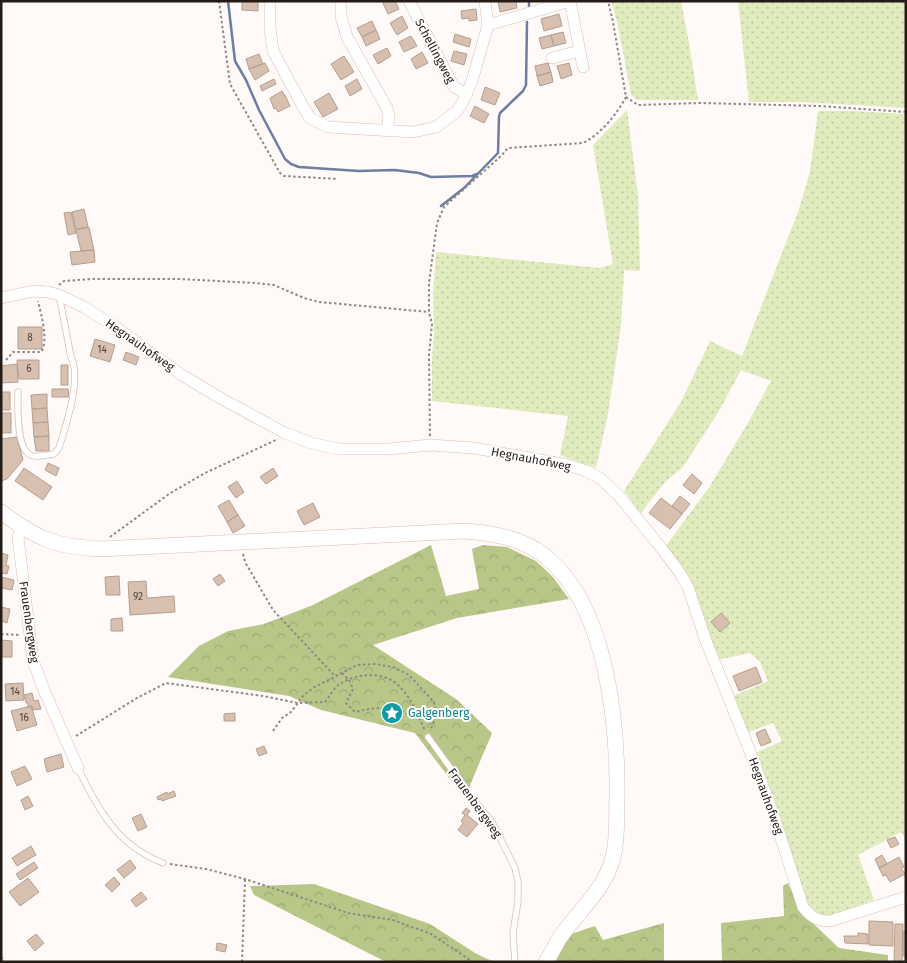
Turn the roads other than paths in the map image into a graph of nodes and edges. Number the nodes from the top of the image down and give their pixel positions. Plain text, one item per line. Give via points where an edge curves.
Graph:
1 (270, 1) edge
2 (341, 1) edge
3 (409, 1) edge
4 (485, 1) edge
5 (570, 1) edge
6 (488, 25) junction
7 (579, 51) junction
8 (552, 58) dead end
9 (583, 67) dead end
10 (467, 94) junction
11 (387, 131) junction
12 (54, 293) junction
13 (1, 298) edge
14 (18, 392) dead end
15 (1, 512) edge
16 (22, 527) junction
17 (428, 737) road end
18 (78, 768) joint
19 (163, 863) road end
20 (906, 897) edge
21 (515, 962) edge
22 (546, 962) edge

1 - 11 street via 272,51 310,118 328,127
2 - 11 street via 340,16 347,37 387,108
3 - 10 street, Schellingweg via 454,87
4 - 6 street
5 - 6 street
5 - 7 street
6 - 10 street
7 - 8 street
7 - 9 street
10 - 11 street via 456,112 436,127 414,132
12 - 13 street, Hegnauhofweg via 35,291
12 - 14 lane via 74,363 72,401 59,448 54,454 30,455 24,449 19,426
12 - 20 street, Hegnauhofweg via 114,326 182,375 285,433 311,443 339,449 474,448 568,465 600,478 619,496 673,563 688,587 772,810 803,907 820,921 830,921
15 - 16 main road
16 - 18 street, Frauenbergweg via 18,537 33,661
16 - 22 main road via 60,545 101,549 464,530 516,539 546,557 577,594 596,636 609,685 617,779 613,858 605,878
17 - 21 lane, Frauenbergweg via 492,822 515,868 518,902
18 - 19 lane via 93,800 116,830 138,851

